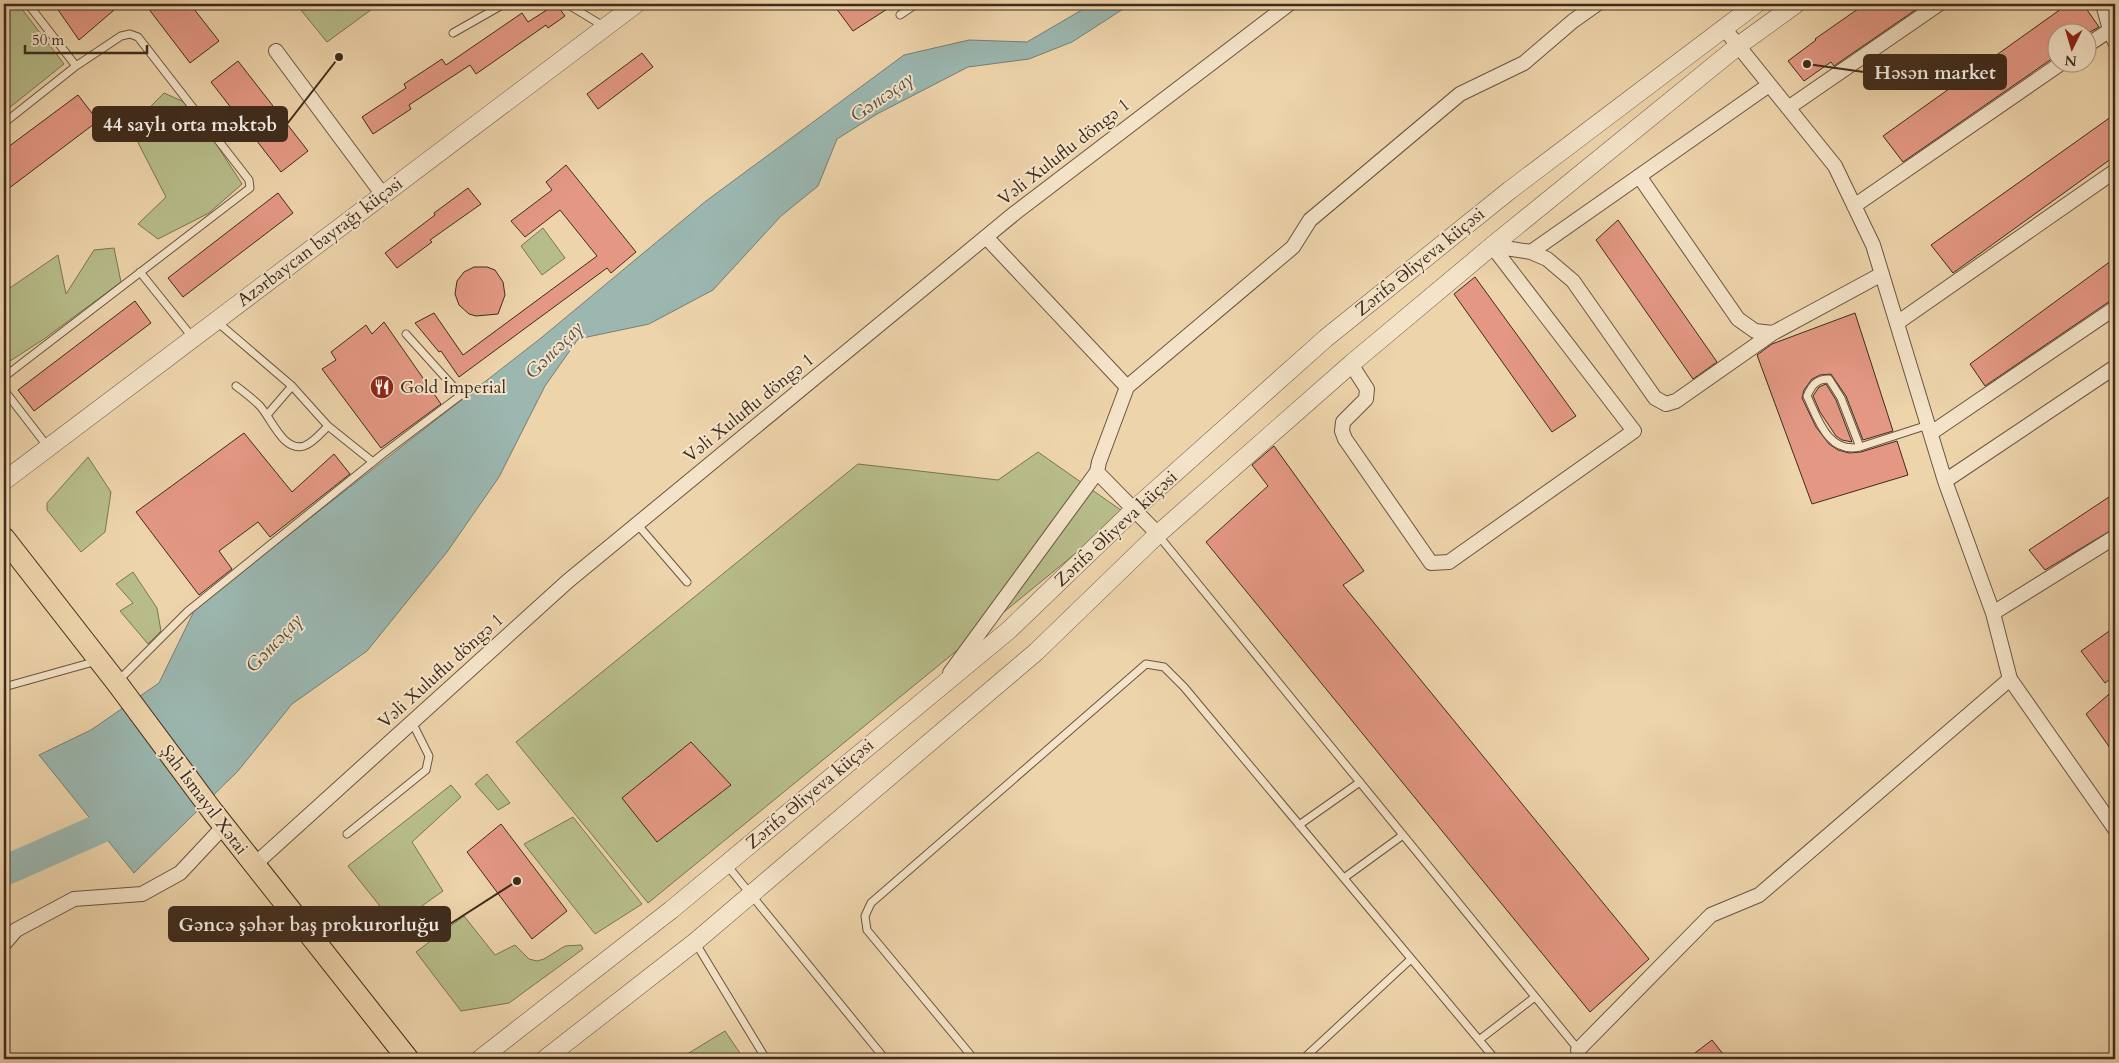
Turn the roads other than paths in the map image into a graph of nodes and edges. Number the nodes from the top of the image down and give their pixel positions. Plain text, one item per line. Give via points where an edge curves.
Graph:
1 (28, 4) edge
2 (504, 4) edge
3 (567, 4) edge
4 (636, 4) edge
5 (916, 4) edge
6 (1288, 4) edge
7 (1597, 4) edge
8 (1756, 4) edge
9 (1796, 4) edge
10 (1938, 4) edge
11 (2103, 4) edge
12 (900, 16) dead end
13 (605, 27) junction
14 (1723, 27) junction
15 (453, 33) dead end
16 (2112, 36) edge
17 (2096, 42) edge
18 (1738, 46) junction
19 (276, 51) dead end
20 (76, 66) junction
21 (2048, 72) edge
22 (1769, 85) junction
23 (1788, 108) junction
24 (4, 123) edge
25 (2115, 171) edge
26 (1639, 176) junction
27 (383, 194) junction
28 (1854, 206) junction
29 (986, 237) junction
30 (1492, 246) junction
31 (1531, 252) junction
32 (140, 272) junction
33 (1882, 274) junction
34 (2115, 308) edge
35 (216, 321) junction
36 (1897, 323) junction
37 (1773, 333) junction
38 (406, 334) dead end
39 (193, 338) junction
40 (1351, 364) junction
41 (2115, 367) edge
42 (4, 376) edge
43 (236, 386) dead end
44 (292, 386) junction
45 (1127, 386) junction
46 (4, 390) edge
47 (267, 415) junction
48 (328, 426) junction
49 (1930, 429) junction
50 (49, 447) junction
51 (1860, 447) junction
52 (374, 462) junction
53 (1097, 472) junction
54 (4, 481) edge
55 (1945, 481) junction
56 (1133, 510) junction
57 (637, 524) junction
58 (1158, 534) junction
59 (2115, 537) edge
60 (4, 538) edge
61 (687, 582) dead end
62 (1993, 613) junction
63 (99, 660) junction
64 (2010, 679) junction
65 (119, 686) junction
66 (4, 687) edge
67 (940, 687) junction
68 (412, 722) junction
69 (1360, 782) junction
70 (218, 819) junction
71 (1299, 825) junction
72 (2115, 829) edge
73 (347, 834) dead end
74 (1403, 835) junction
75 (726, 864) junction
76 (254, 865) junction
77 (1344, 878) junction
78 (752, 894) junction
79 (695, 942) junction
80 (4, 944) edge
81 (1411, 959) junction
82 (1535, 996) junction
83 (1478, 1040) junction
84 (1582, 1054) edge
85 (408, 1059) edge
86 (480, 1059) edge
87 (545, 1059) edge
88 (766, 1059) edge
89 (885, 1059) edge
90 (974, 1059) edge
91 (1303, 1059) edge
92 (1495, 1059) edge

1 - 20 lane
2 - 15 lane
3 - 13 lane
4 - 13 street, Azərbaycan bayrağı küçəsi
5 - 12 lane
6 - 29 street, Vəli Xuluflu döngə 1
7 - 45 street via 1524,63 1460,94 1310,220 1293,247
8 - 14 street, Zərifə Əliyeva küçəsi
9 - 18 street, Zərifə Əliyeva küçəsi
10 - 23 street
11 - 16 street
13 - 27 street, Azərbaycan bayrağı küçəsi
14 - 18 street
14 - 56 street, Zərifə Əliyeva küçəsi via 1510,190 1326,338
16 - 17 street
18 - 22 street
18 - 30 street, Zərifə Əliyeva küçəsi
19 - 27 street
20 - 24 lane
20 - 32 lane via 121,36 130,34 138,37 249,180 250,188
21 - 28 street
22 - 23 street
22 - 26 street
23 - 28 street via 1835,166
25 - 36 street
26 - 31 street
26 - 37 street via 1738,319 1755,331
27 - 35 street, Azərbaycan bayrağı küçəsi
28 - 33 street via 1873,245
29 - 45 street
29 - 57 street, Vəli Xuluflu döngə 1
30 - 31 street
30 - 40 street, Zərifə Əliyeva küçəsi
30 - 40 street via 1634,431 1448,562 1431,563 1345,439 1343,422 1366,399 1367,389
31 - 37 street via 1547,259 1573,281 1655,398 1666,404
32 - 39 lane
32 - 42 lane
33 - 36 street
33 - 37 street
34 - 49 street
35 - 39 street, Azərbaycan bayrağı küçəsi
35 - 44 lane
36 - 49 street
38 - 52 lane via 461,395
39 - 50 street, Azərbaycan bayrağı küçəsi
40 - 58 street, Zərifə Əliyeva küçəsi
41 - 55 street
43 - 47 lane
44 - 47 lane
44 - 48 lane
45 - 53 street
46 - 50 lane
47 - 48 lane via 285,441 294,446 312,441
48 - 52 lane
49 - 51 lane
49 - 55 street
50 - 54 street, Azərbaycan bayrağı küçəsi
51 - 51 lane via 1849,449 1836,445 1820,426 1807,396 1812,384 1829,379
52 - 65 lane via 188,610
53 - 56 street
53 - 67 street
55 - 62 street
56 - 58 street
56 - 67 street, Zərifə Əliyeva küçəsi via 1009,630
57 - 61 lane
57 - 68 street, Vəli Xuluflu döngə 1 via 568,581
58 - 69 lane
58 - 78 street, Zərifə Əliyeva küçəsi via 1036,652
59 - 62 street
60 - 63 main road, Şah İsmayıl Xətai
62 - 64 street
63 - 65 main road, Şah İsmayıl Xətai
63 - 66 lane
64 - 72 street
64 - 84 street via 1759,895 1711,916
65 - 70 main road, Şah İsmayıl Xətai
67 - 75 street, Zərifə Əliyeva küçəsi
68 - 73 lane via 429,756 426,770
68 - 76 street, Vəli Xuluflu döngə 1
69 - 71 lane
69 - 74 lane
70 - 76 main road, Şah İsmayıl Xətai
70 - 80 street via 180,872 142,894 74,899 16,930
71 - 77 lane
71 - 90 lane via 1184,687 1164,668 1146,664 871,903 865,916 867,930
74 - 77 lane
74 - 82 lane
75 - 78 lane
75 - 86 street, Zərifə Əliyeva küçəsi
76 - 85 main road, Şah İsmayıl Xətai
77 - 81 lane
78 - 79 street, Zərifə Əliyeva küçəsi
78 - 89 lane
79 - 87 street, Zərifə Əliyeva küçəsi
79 - 88 lane
81 - 83 lane
81 - 91 lane
82 - 83 lane
82 - 84 lane
83 - 92 lane

